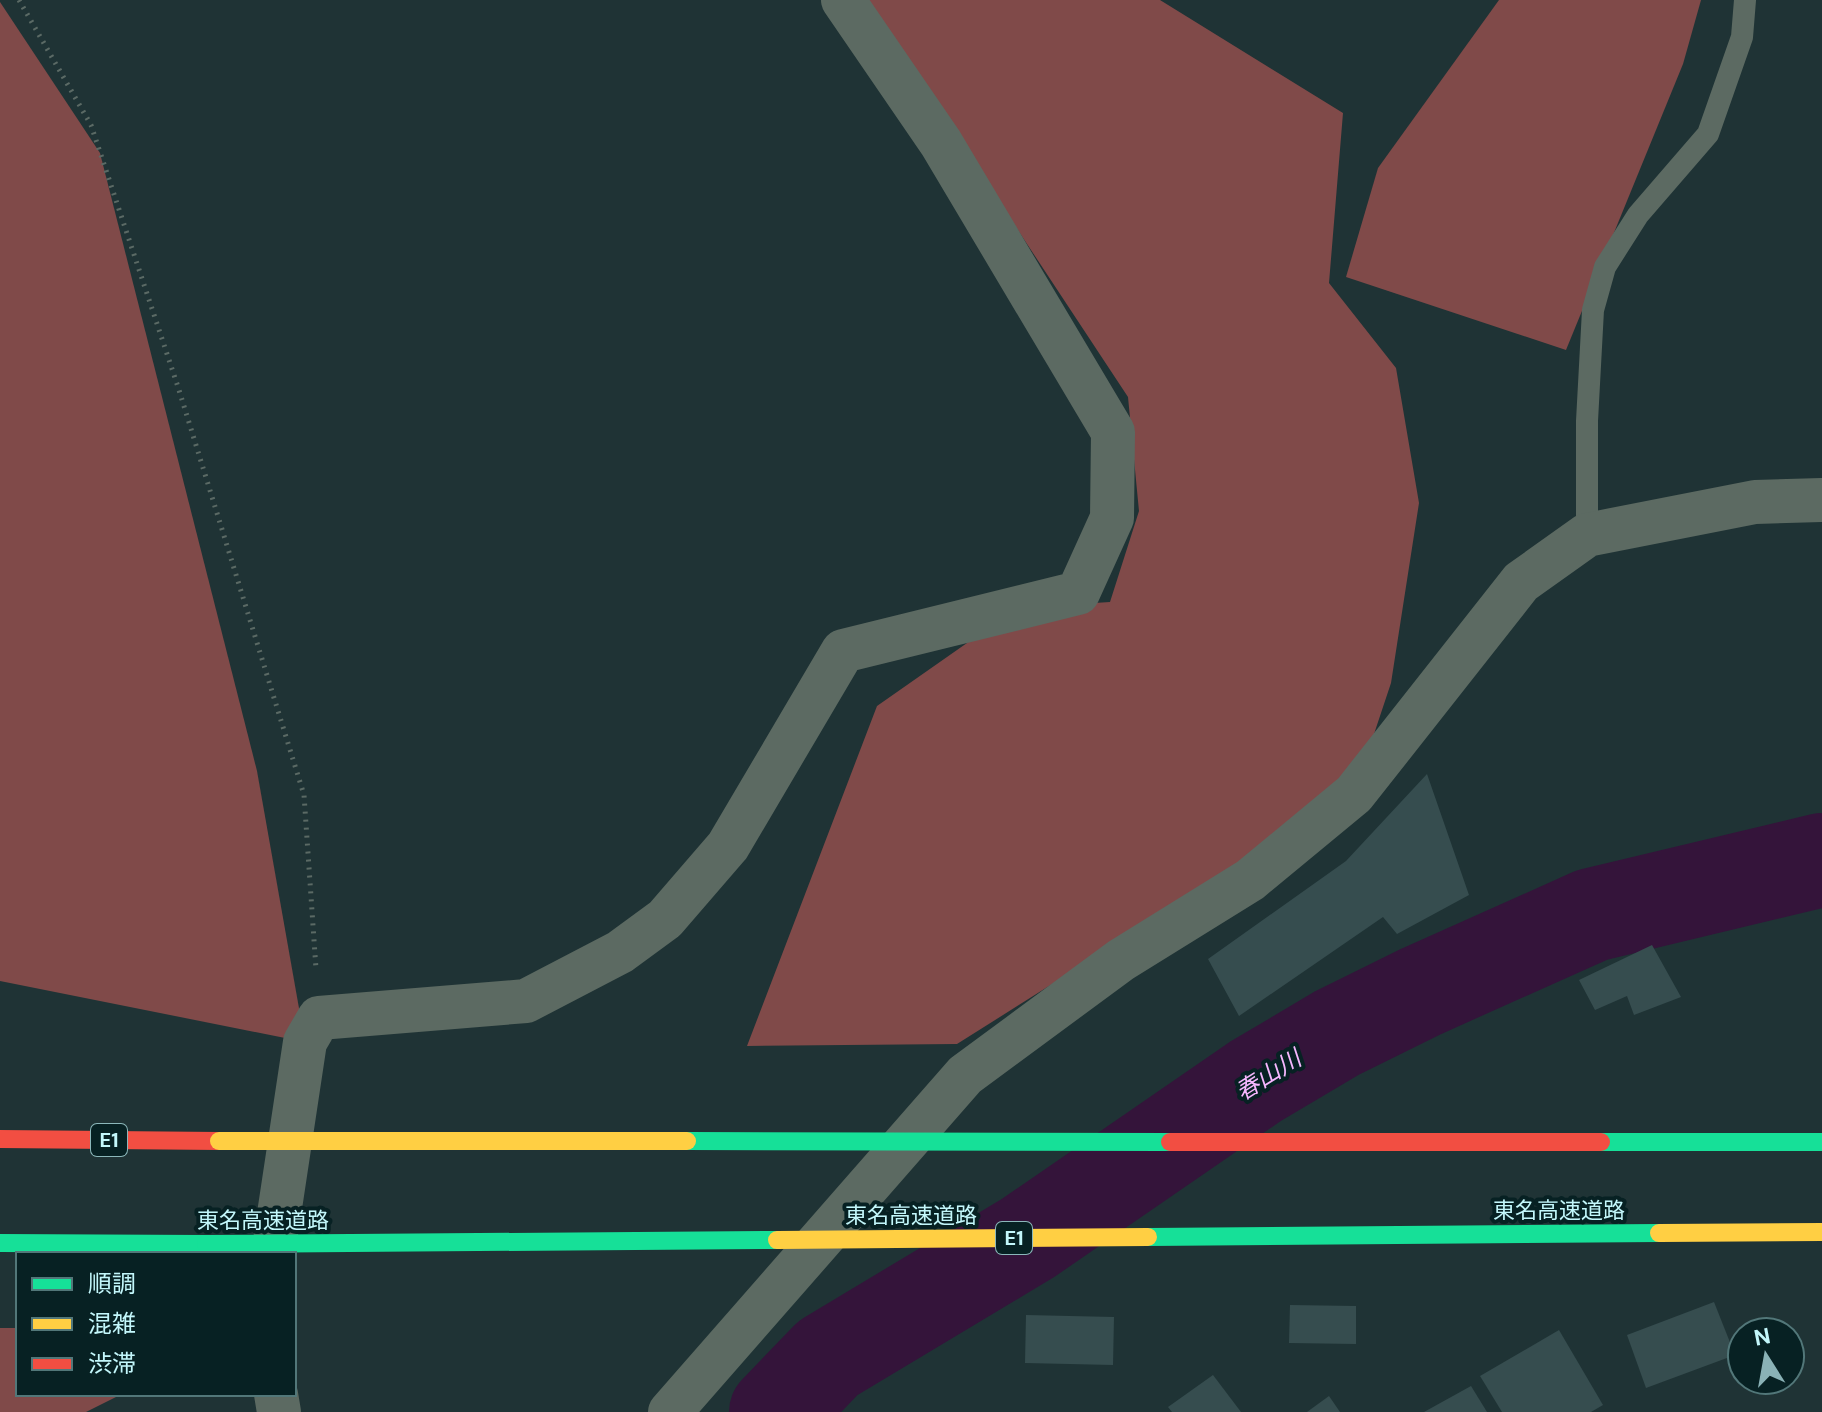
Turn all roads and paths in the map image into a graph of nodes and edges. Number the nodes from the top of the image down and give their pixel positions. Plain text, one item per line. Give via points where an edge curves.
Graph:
1 (19, 0) edge
2 (843, 0) edge
3 (1745, 0) edge
4 (1822, 500) edge
5 (1587, 535) junction
6 (319, 1018) junction
7 (0, 1139) edge
8 (1822, 1142) edge
9 (1822, 1232) edge
10 (0, 1243) edge
11 (273, 1252) edge
12 (670, 1412) edge

1 - 6 path via 91,125 304,795
2 - 6 street via 941,143 1113,432 1112,518 1078,593 843,651 728,846 665,919 620,952 526,1001
3 - 5 lane via 1742,37 1708,134 1638,215 1605,267 1593,310
4 - 5 street via 1755,502
5 - 12 street via 1521,582 1354,794 1250,880 1121,960 965,1075
6 - 11 street via 305,1042
7 - 8 highway, E1, bridge
9 - 10 highway, 東名高速道路 / E1, bridge

